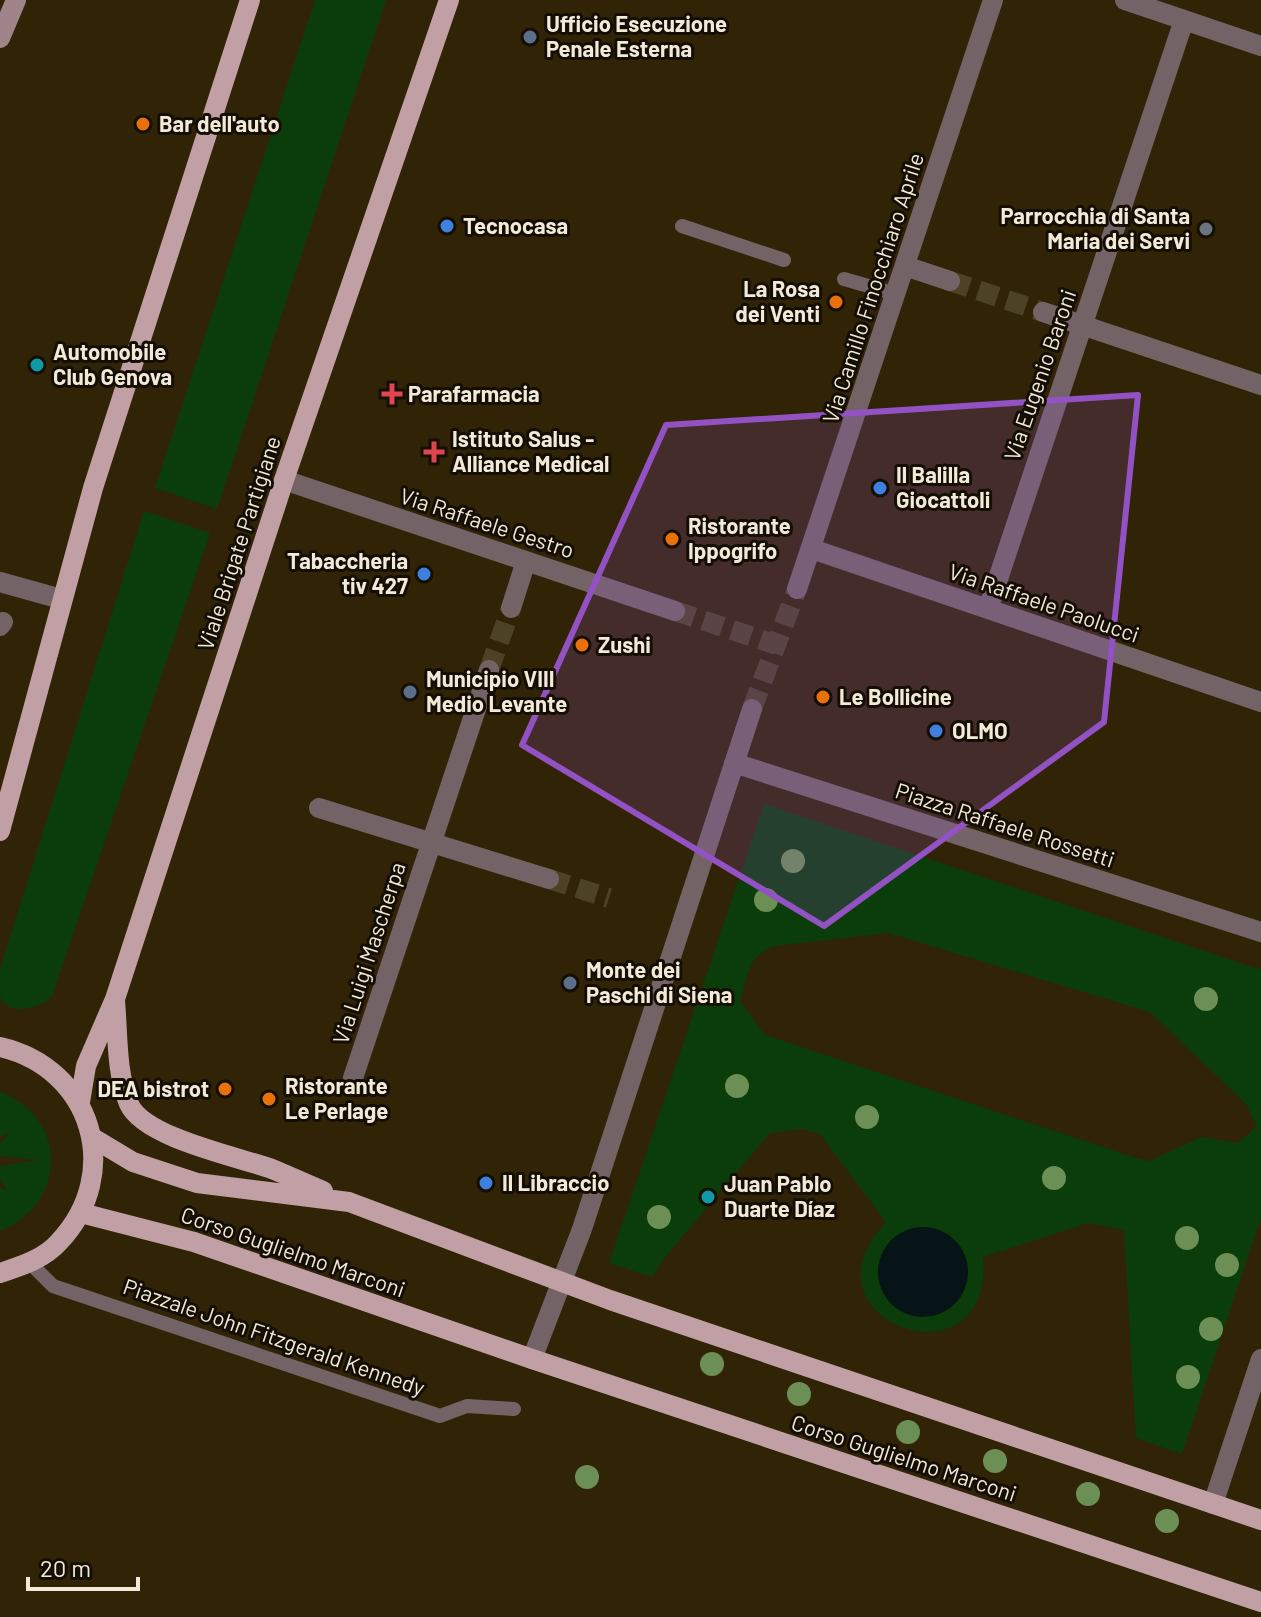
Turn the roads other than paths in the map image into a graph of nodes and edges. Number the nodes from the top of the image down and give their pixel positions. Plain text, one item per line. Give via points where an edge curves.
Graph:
1 (16, 0) edge
2 (250, 0) edge
3 (449, 0) edge
4 (993, 0) edge
5 (1125, 0) edge
6 (1184, 20) junction
7 (0, 38) edge
8 (1261, 46) edge
9 (682, 226) dead end
10 (784, 260) dead end
11 (905, 266) junction
12 (844, 279) dead end
13 (950, 281) tunnel mouth
14 (896, 294) junction
15 (1043, 312) tunnel mouth
16 (1082, 326) junction
17 (1261, 385) edge
18 (284, 480) junction
19 (812, 549) junction
20 (526, 561) junction
21 (0, 582) edge
22 (797, 589) tunnel mouth
23 (61, 599) junction
24 (511, 608) tunnel mouth
25 (988, 609) junction
26 (675, 611) tunnel mouth
27 (489, 670) tunnel mouth
28 (1261, 702) edge
29 (752, 709) tunnel mouth
30 (734, 763) junction
31 (319, 808) dead end
32 (0, 831) edge
33 (431, 843) junction
34 (549, 879) tunnel mouth
35 (1261, 932) edge
36 (115, 999) junction
37 (0, 1047) edge
38 (353, 1078) dead end
39 (80, 1102) junction
40 (93, 1138) junction
41 (349, 1202) junction
42 (81, 1213) junction
43 (30, 1263) junction
44 (0, 1273) edge
45 (561, 1282) junction
46 (532, 1359) junction
47 (1261, 1359) edge
48 (514, 1409) dead end
49 (1213, 1504) junction
50 (1261, 1520) edge
51 (1261, 1602) edge

1 - 7 main road
2 - 23 main road
3 - 18 main road, Viale Brigate Partigiane
4 - 11 street, Via Camillo Finocchiaro Aprile
5 - 6 street
6 - 8 street
6 - 16 street, Via Eugenio Baroni
9 - 10 lane
11 - 13 street
11 - 14 street, Via Camillo Finocchiaro Aprile
12 - 14 lane
14 - 19 street, Via Camillo Finocchiaro Aprile
15 - 16 street
16 - 17 street
16 - 25 street, Via Eugenio Baroni
18 - 20 street, Via Raffaele Gestro
18 - 36 main road, Viale Brigate Partigiane
19 - 22 street, Via Camillo Finocchiaro Aprile
19 - 25 street, Via Raffaele Paolucci
20 - 24 street
20 - 26 street, Via Raffaele Gestro
21 - 23 street
23 - 32 main road
25 - 28 street, Via Raffaele Paolucci
27 - 33 street, Via Luigi Mascherpa
29 - 30 street
30 - 35 street, Piazza Raffaele Rossetti
30 - 45 street
31 - 33 street, Via Luigi Mascherpa
33 - 34 street, Via Luigi Mascherpa
33 - 38 street, Via Luigi Mascherpa
36 - 39 main road, Viale Brigate Partigiane via 86,1066
36 - 41 main road via 122,1080 130,1108 187,1143 271,1169
37 - 39 main road via 23,1052 55,1072
39 - 40 main road
40 - 41 main road, Corso Guglielmo Marconi via 133,1162 197,1183
40 - 42 main road via 93,1177
41 - 45 main road, Corso Guglielmo Marconi
42 - 43 main road via 58,1244
42 - 46 main road, Corso Guglielmo Marconi via 194,1242
43 - 44 main road
43 - 48 lane, Piazzale John Fitzgerald Kennedy via 53,1286 440,1416 467,1406
45 - 46 street
45 - 49 main road, Corso Guglielmo Marconi
46 - 51 main road, Corso Guglielmo Marconi
47 - 49 street
49 - 50 main road, Corso Guglielmo Marconi

